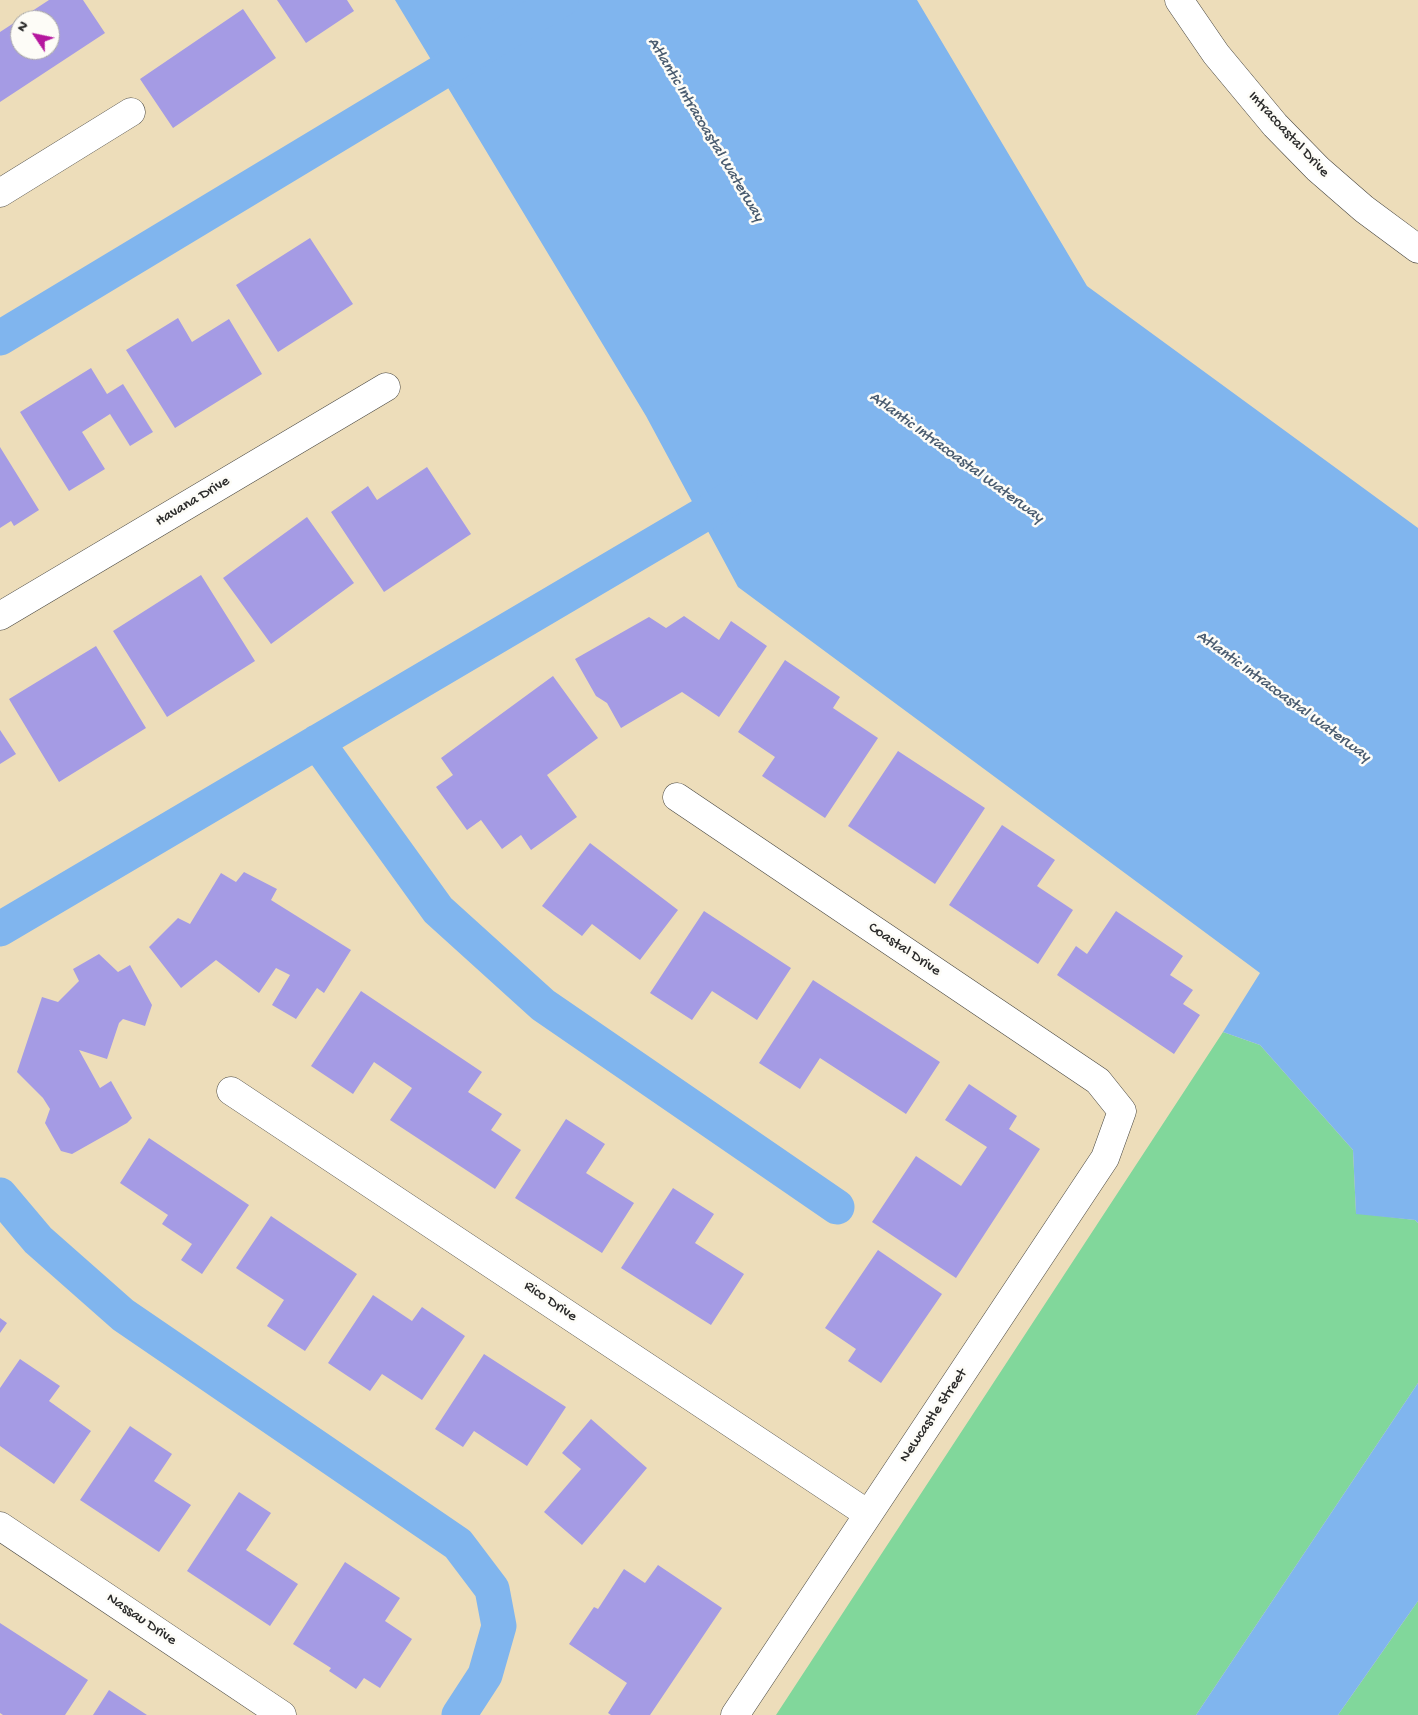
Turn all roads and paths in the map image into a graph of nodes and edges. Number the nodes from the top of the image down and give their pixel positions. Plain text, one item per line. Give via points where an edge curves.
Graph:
1 (1179, 0) edge
2 (131, 112) dead end
3 (0, 193) edge
4 (1418, 249) edge
5 (386, 387) dead end
6 (0, 616) edge
7 (677, 797) dead end
8 (231, 1091) dead end
9 (1122, 1112) joint
10 (868, 1514) junction
11 (0, 1526) edge
12 (282, 1715) edge
13 (735, 1715) edge

1 - 4 street, Intracoastal Drive via 1216,54 1275,125 1364,209
2 - 3 street
5 - 6 street, Havana Drive
7 - 9 street, Coastal Drive via 1098,1081
8 - 10 street, Rico Drive
9 - 10 street, Newcastle Street via 1105,1158
10 - 13 street, Newcastle Street
11 - 12 street, Nassau Drive

